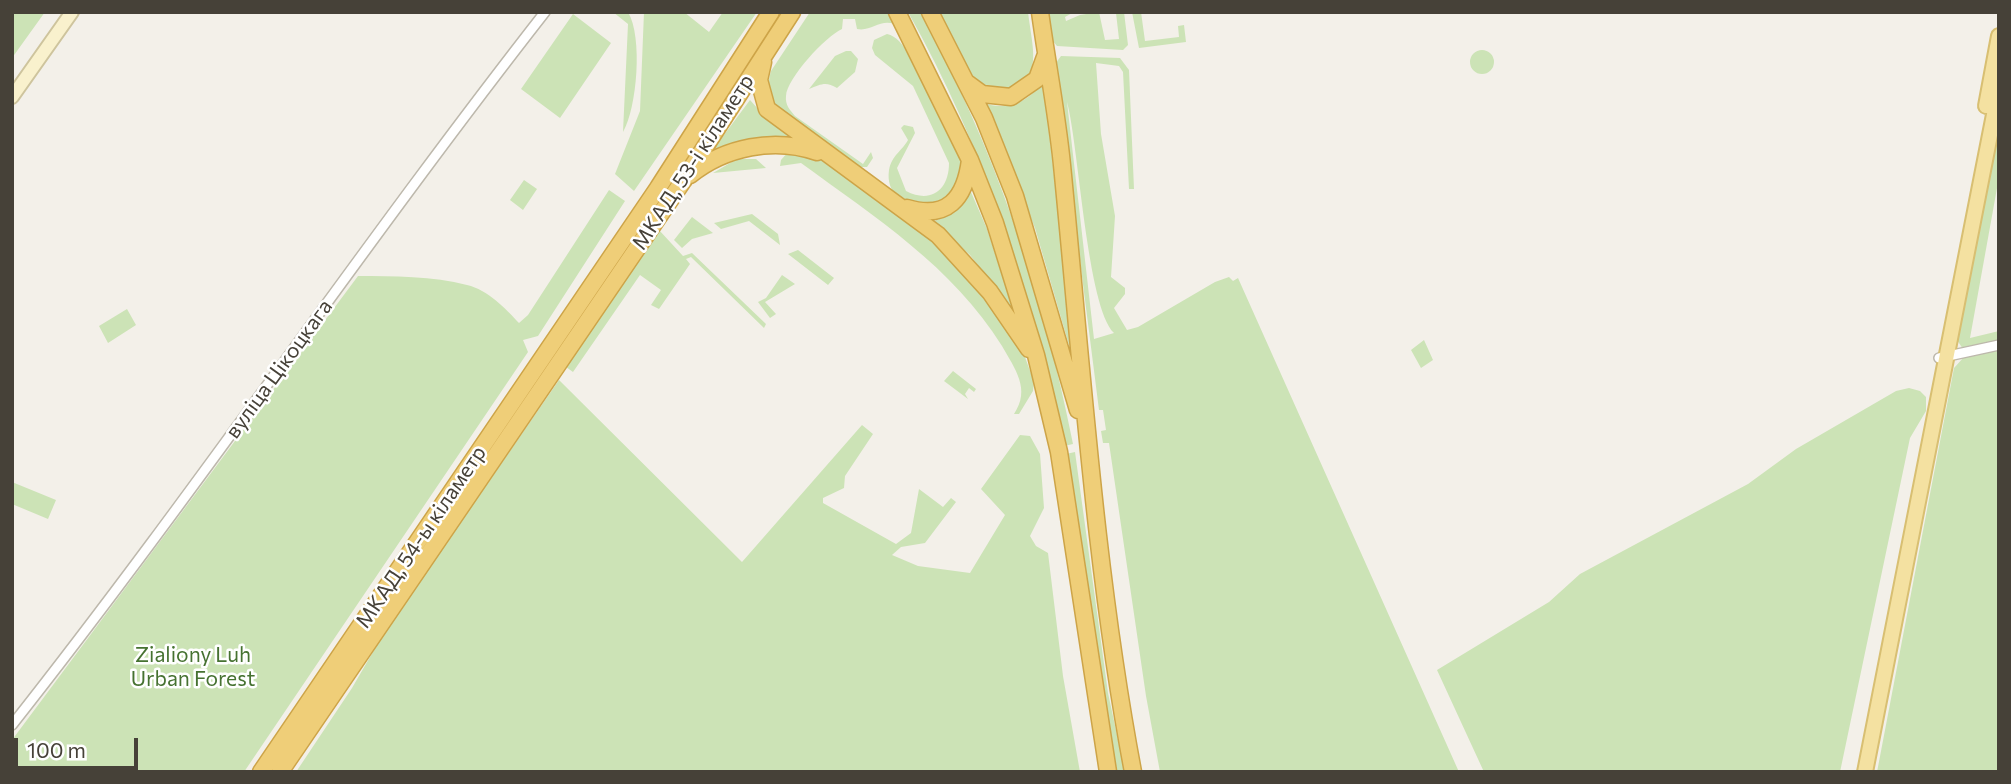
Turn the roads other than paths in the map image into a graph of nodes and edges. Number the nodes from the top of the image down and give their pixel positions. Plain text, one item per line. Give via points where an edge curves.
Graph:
1 (72, 12) edge
2 (545, 12) edge
3 (792, 12) edge
4 (897, 12) edge
5 (930, 12) edge
6 (1040, 12) edge
7 (769, 15) edge
8 (1999, 36) edge
9 (771, 42) junction
10 (1046, 52) junction
11 (966, 83) junction
12 (1999, 89) edge
13 (12, 97) edge
14 (832, 158) junction
15 (970, 160) junction
16 (683, 181) junction
17 (902, 207) junction
18 (586, 307) junction
19 (1999, 345) edge
20 (1943, 358) junction
21 (1039, 366) junction
22 (1087, 447) junction
23 (12, 725) edge
24 (261, 772) edge
25 (280, 772) edge
26 (1108, 772) edge
27 (1133, 772) edge
28 (1865, 772) edge

1 - 13 main road
2 - 23 street, вуліца Цікоцкага via 95,620
3 - 9 highway, МКАД, 53-і кіламетр
4 - 15 highway
5 - 11 highway
6 - 10 highway
7 - 18 highway, МКАД, 53-і кіламетр
8 - 20 main road
9 - 14 highway via 759,80 767,109
9 - 16 highway, МКАД, 53-і кіламетр
10 - 11 highway via 1037,79 1012,97 982,94
10 - 22 highway via 1062,161
11 - 22 highway via 1015,195
12 - 20 main road
14 - 16 highway via 770,144 722,155
14 - 17 highway
15 - 17 highway via 963,189 953,203 926,213
15 - 21 highway via 1008,261
16 - 18 highway, МКАД, 53-і кіламетр
17 - 21 highway via 963,260
18 - 24 highway, МКАД, 54-ы кіламетр
18 - 25 highway, МКАД, 54-ы кіламетр
19 - 20 street
20 - 28 main road
21 - 26 highway via 1059,452
22 - 27 highway via 1118,692

